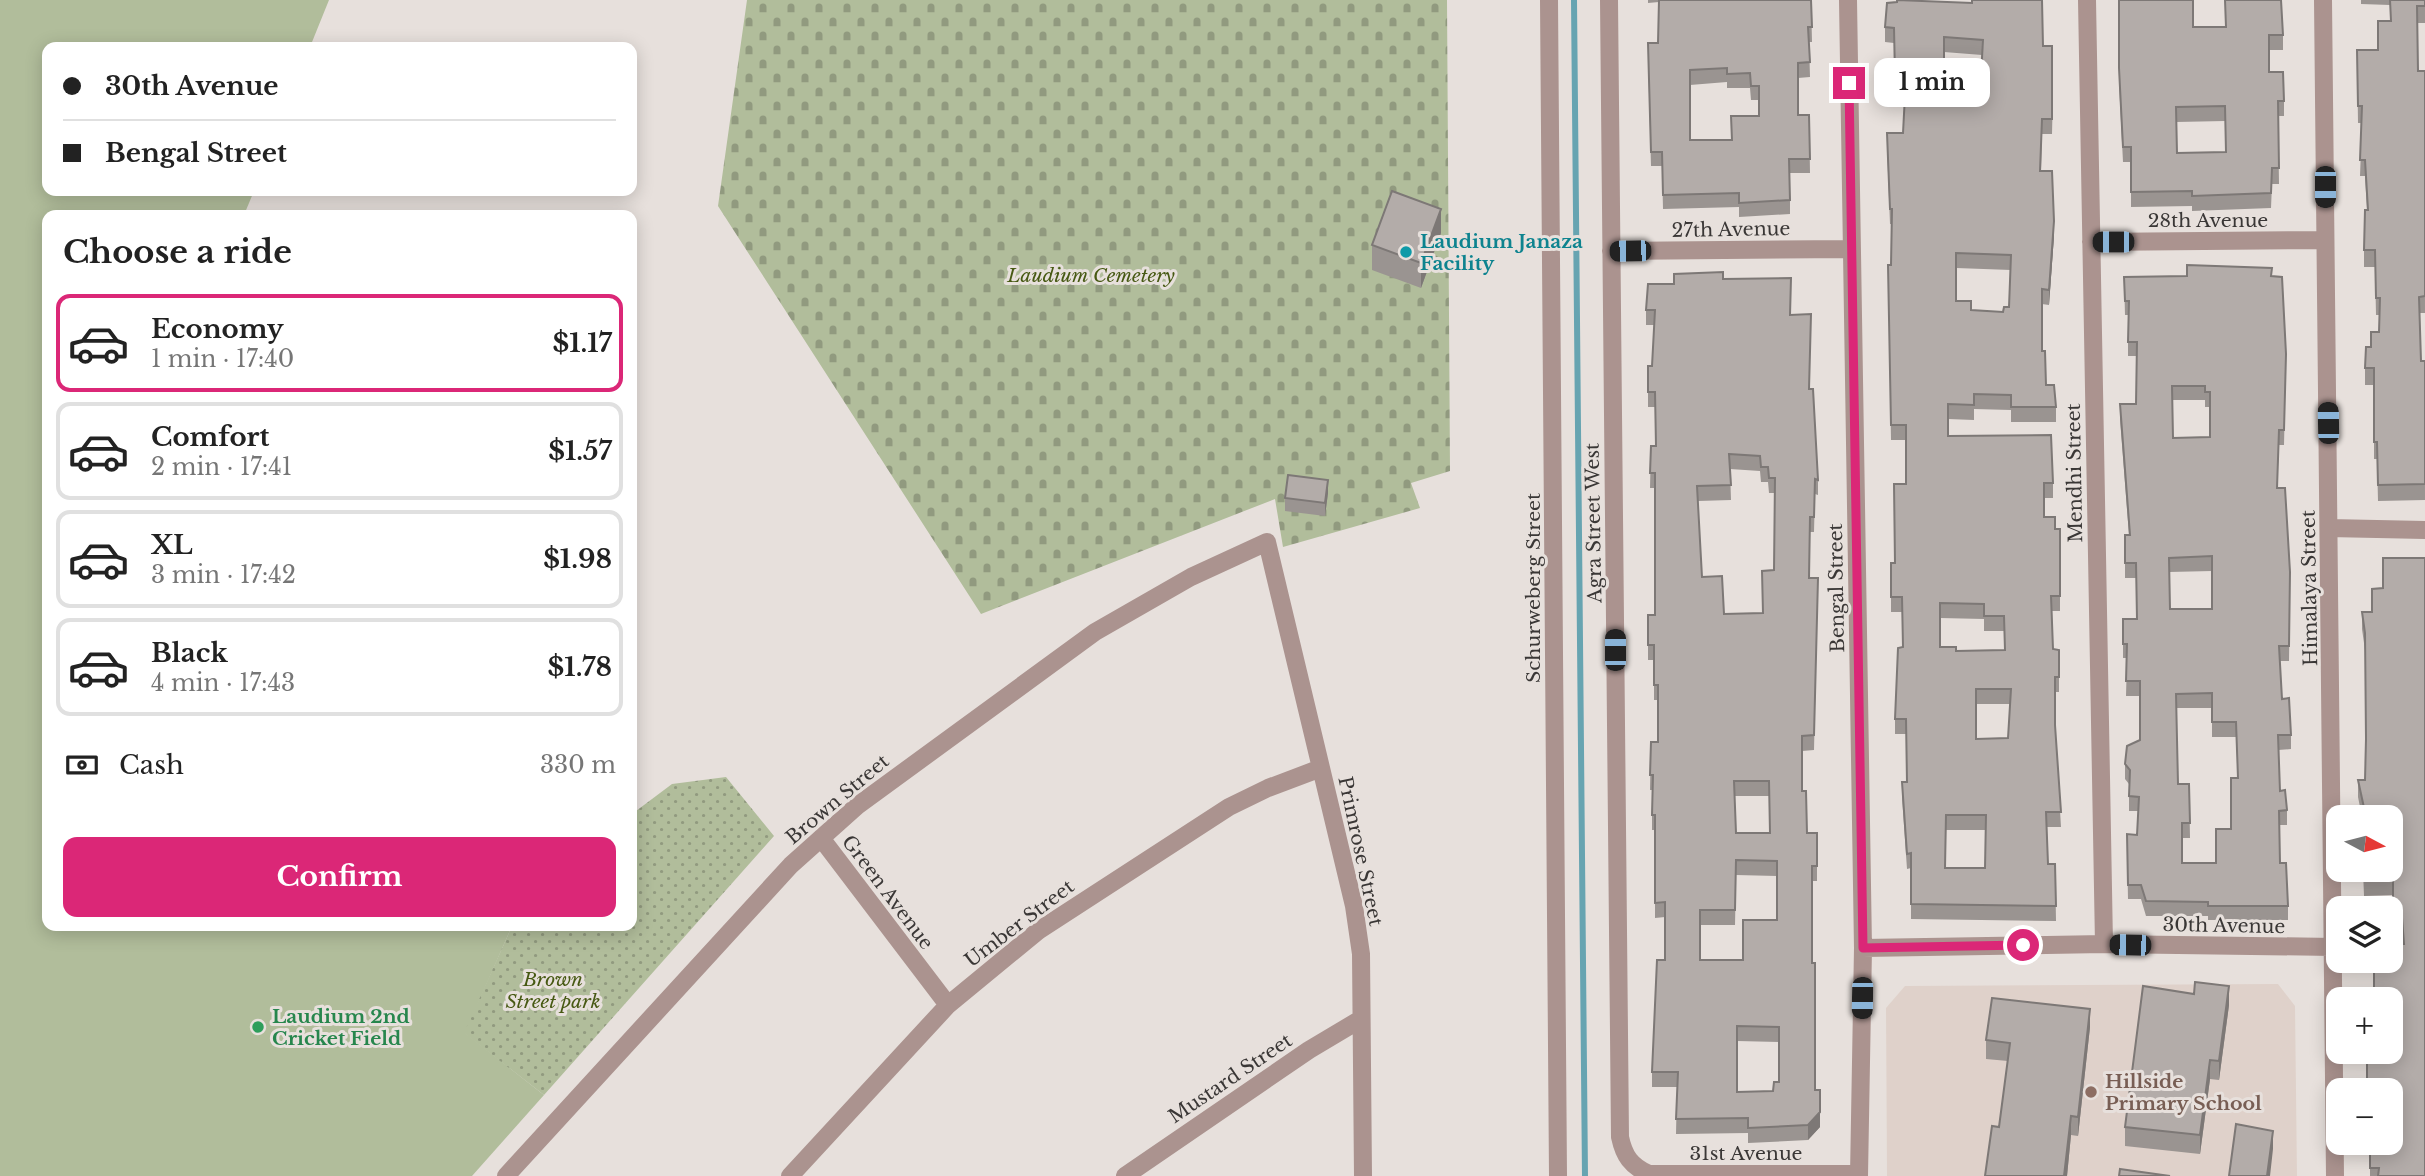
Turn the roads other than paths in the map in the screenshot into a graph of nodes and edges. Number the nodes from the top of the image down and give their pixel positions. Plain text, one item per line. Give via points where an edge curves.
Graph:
1 (1549, 0) edge
2 (1609, 0) edge
3 (1849, 0) edge
4 (2087, 0) edge
5 (2323, 0) edge
6 (2326, 240) junction
7 (2091, 242) junction
8 (1851, 249) junction
9 (1611, 251) junction
10 (2329, 528) junction
11 (2425, 530) edge
12 (1267, 542) joint
13 (1321, 768) junction
14 (821, 838) junction
15 (2333, 896) edge
16 (2104, 944) junction
17 (2326, 947) edge
18 (1863, 948) junction
19 (2334, 973) edge
20 (948, 1005) junction
21 (1362, 1019) junction
22 (1635, 1167) joint
23 (1859, 1175) edge
24 (506, 1176) edge
25 (790, 1176) edge
26 (1125, 1176) edge
27 (1363, 1176) edge
28 (1558, 1176) edge
29 (2335, 1176) edge

1 - 28 street, Schurweberg Street
2 - 9 street, Agra Street West
3 - 8 street, Bengal Street
4 - 7 street, Mendhi Street
5 - 6 street, Himalaya Street
6 - 7 street, 28th Avenue
6 - 10 street, Himalaya Street
7 - 16 street, Mendhi Street
8 - 9 street, 27th Avenue
8 - 18 street, Bengal Street
9 - 22 street, Agra Street West via 1620,1137 1623,1153
10 - 11 street
10 - 15 street, Himalaya Street
12 - 13 street, Primrose Street
12 - 14 street, Brown Street via 1191,577 1095,632 906,768
13 - 20 street, Umber Street via 1268,788 1186,833 1038,931
13 - 21 street, Primrose Street via 1354,906 1361,954
14 - 20 street, Green Avenue
14 - 24 street, Brown Street
16 - 17 street, 30th Avenue
16 - 18 street, 30th Avenue
18 - 23 street, Bengal Street
19 - 29 street, Himalaya Street
20 - 25 street, Umber Street
21 - 26 street, Mustard Street
21 - 27 street, Primrose Street
22 - 23 street, 31st Avenue via 1649,1174

